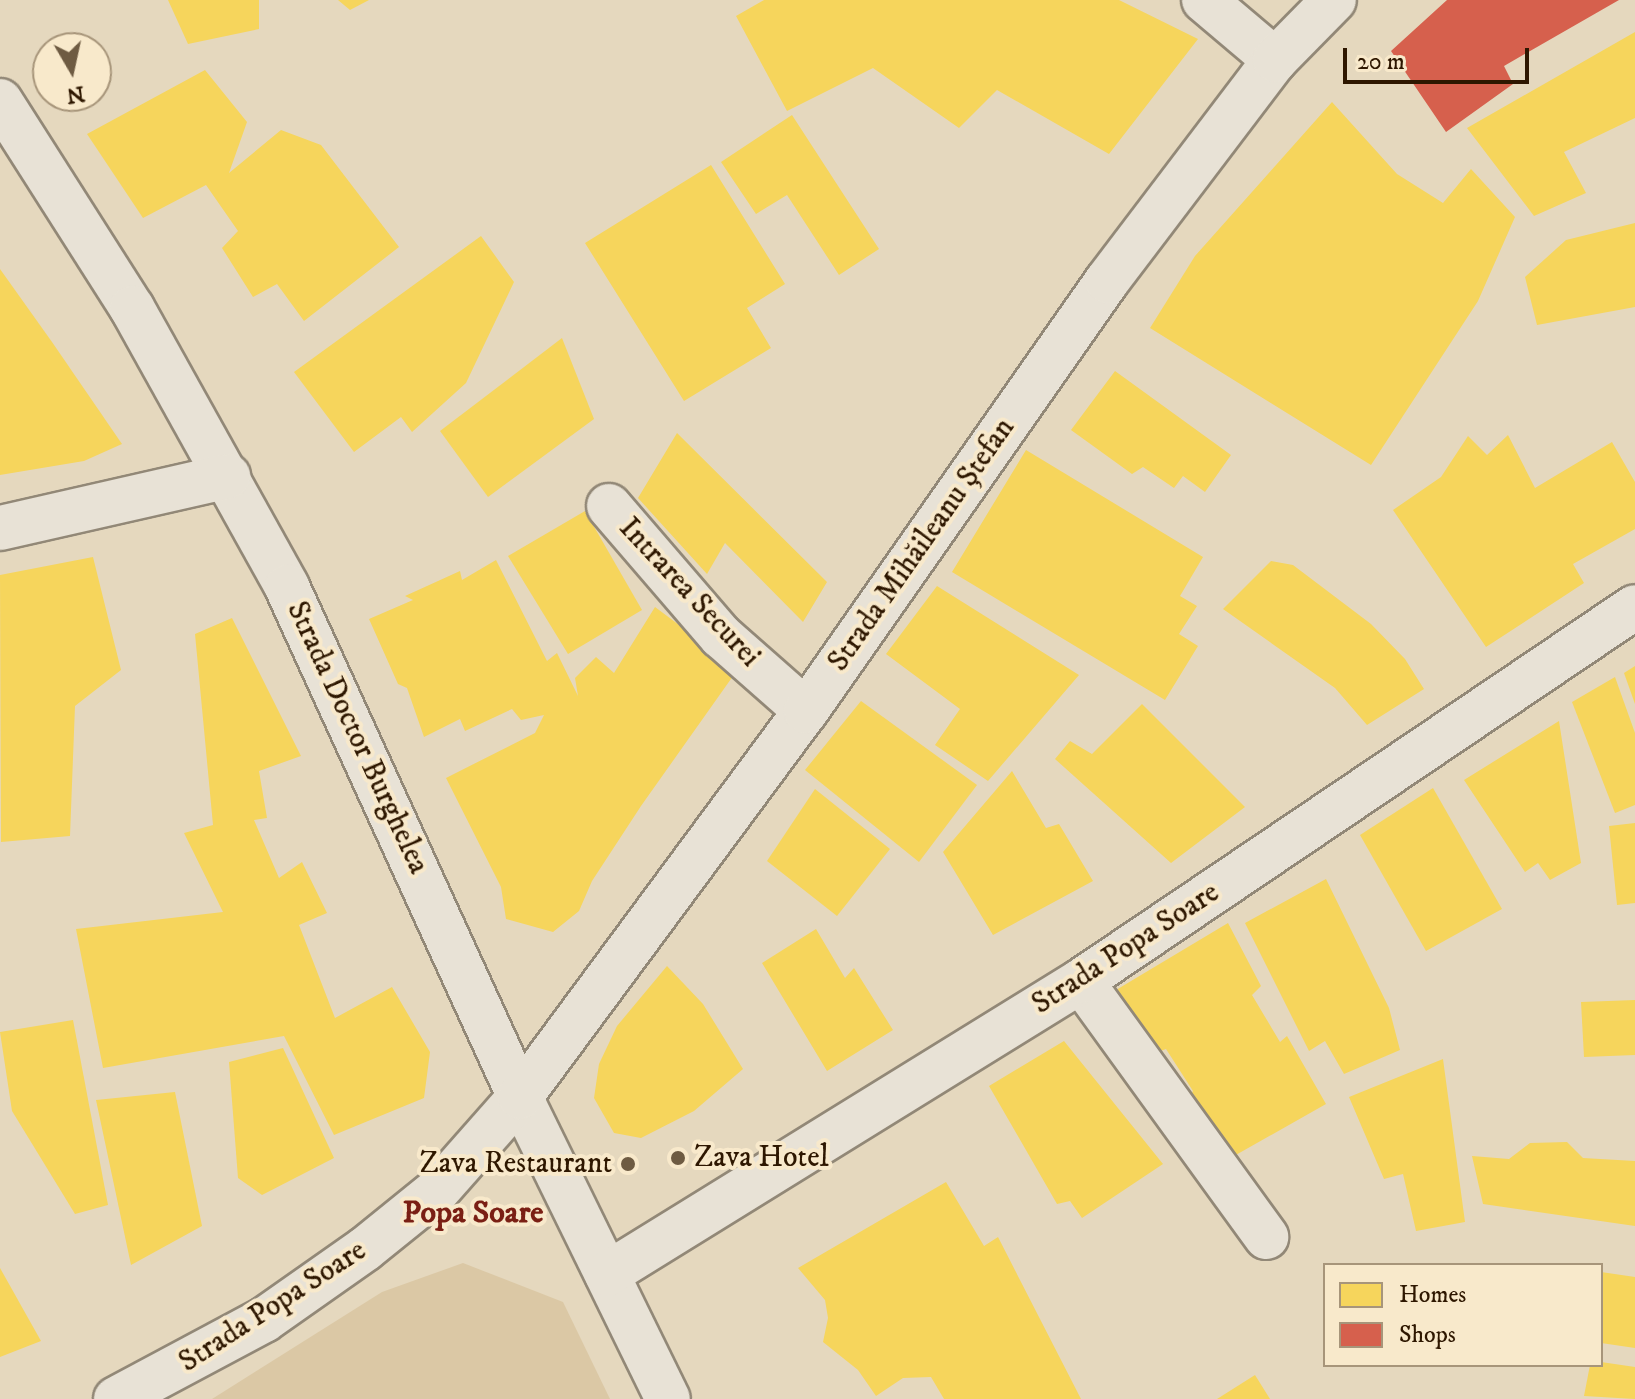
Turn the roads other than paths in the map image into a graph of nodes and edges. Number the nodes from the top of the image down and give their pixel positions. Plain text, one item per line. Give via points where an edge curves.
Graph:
1 (1204, 0) edge
2 (1334, 0) edge
3 (1275, 60) junction
4 (0, 101) edge
5 (228, 476) junction
6 (609, 506) dead end
7 (0, 528) edge
8 (1635, 607) edge
9 (806, 711) junction
10 (1081, 981) junction
11 (520, 1097) junction
12 (1266, 1237) dead end
13 (607, 1274) junction
14 (138, 1394) edge
15 (668, 1399) edge

1 - 3 street
2 - 3 street, Strada Mihăileanu Ștefan
3 - 9 street, Strada Mihăileanu Ștefan via 1107,281
4 - 5 street, Strada Doctor Burghelea via 132,308
5 - 7 street
5 - 11 street, Strada Doctor Burghelea via 336,690
6 - 9 street, Intrarea Securei via 721,636
8 - 10 street, Strada Popa Soare
9 - 11 street, Strada Mihăileanu Ștefan
10 - 12 street
10 - 13 street, Strada Popa Soare
11 - 13 street, Strada Doctor Burghelea
11 - 14 street, Strada Popa Soare via 437,1191 365,1249 264,1320
13 - 15 street, Strada Doctor Burghelea

